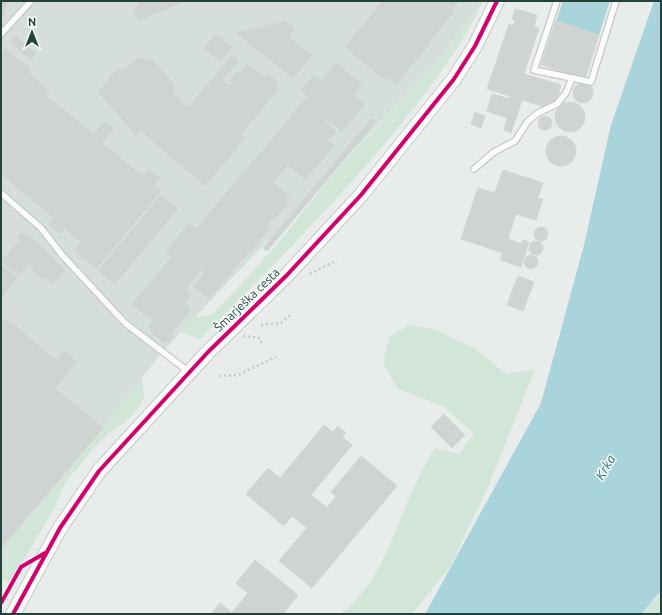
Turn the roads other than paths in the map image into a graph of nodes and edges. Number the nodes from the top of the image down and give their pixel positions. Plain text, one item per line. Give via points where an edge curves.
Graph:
1 (31, 1) edge
2 (497, 1) edge
3 (557, 1) edge
4 (616, 1) edge
5 (1, 34) edge
6 (572, 78) junction
7 (474, 169) dead end
8 (1, 193) edge
9 (189, 373) junction
10 (13, 614) edge

1 - 5 lane
2 - 9 street, Šmarješka cesta via 475,46 454,79 400,148 361,195 287,275
3 - 6 lane via 534,70
4 - 6 lane via 591,82
6 - 7 lane via 566,93 557,104 538,113 528,121 516,141 494,152
8 - 9 lane via 41,228 62,255 125,323
9 - 10 street, Šmarješka cesta via 99,471 60,528

